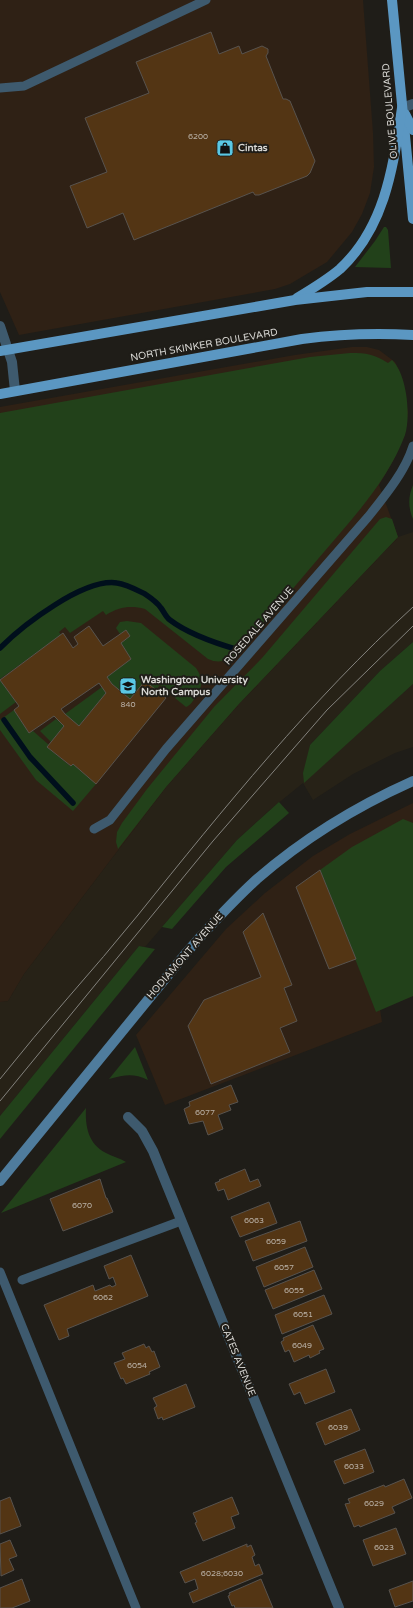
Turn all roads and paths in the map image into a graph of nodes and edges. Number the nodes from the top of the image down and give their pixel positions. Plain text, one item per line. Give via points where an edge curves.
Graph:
1 (206, 0) edge
2 (392, 0) edge
3 (0, 88) edge
4 (413, 104) edge
5 (402, 108) junction
6 (413, 130) edge
7 (413, 219) edge
8 (413, 292) edge
9 (295, 300) junction
10 (0, 326) edge
11 (413, 335) edge
12 (4, 350) edge
13 (15, 391) junction
14 (0, 394) edge
15 (413, 446) edge
16 (413, 781) edge
17 (94, 829) dead end
18 (128, 1117) dead end
19 (0, 1181) edge
20 (181, 1221) junction
21 (0, 1272) edge
22 (22, 1280) dead end
23 (136, 1608) edge
24 (339, 1608) edge

1 - 3 lane via 24,86
2 - 5 main road, OLIVE BOULEVARD
4 - 5 street
5 - 6 main road
5 - 7 main road, OLIVE BOULEVARD
5 - 9 main road via 388,188 365,239 340,268
8 - 9 main road via 368,292
9 - 12 main road
10 - 12 street
11 - 13 main road, NORTH SKINKER BOULEVARD via 337,334
12 - 13 street via 12,362
13 - 14 main road, NORTH SKINKER BOULEVARD
15 - 17 lane, ROSEDALE AVENUE via 399,474 368,517 166,749 110,820
16 - 19 street, HODIAMONT AVENUE via 392,790 320,831 257,879 187,952
18 - 20 street, CATES AVENUE via 142,1131 153,1151
20 - 22 lane
20 - 24 street, CATES AVENUE
21 - 23 lane

